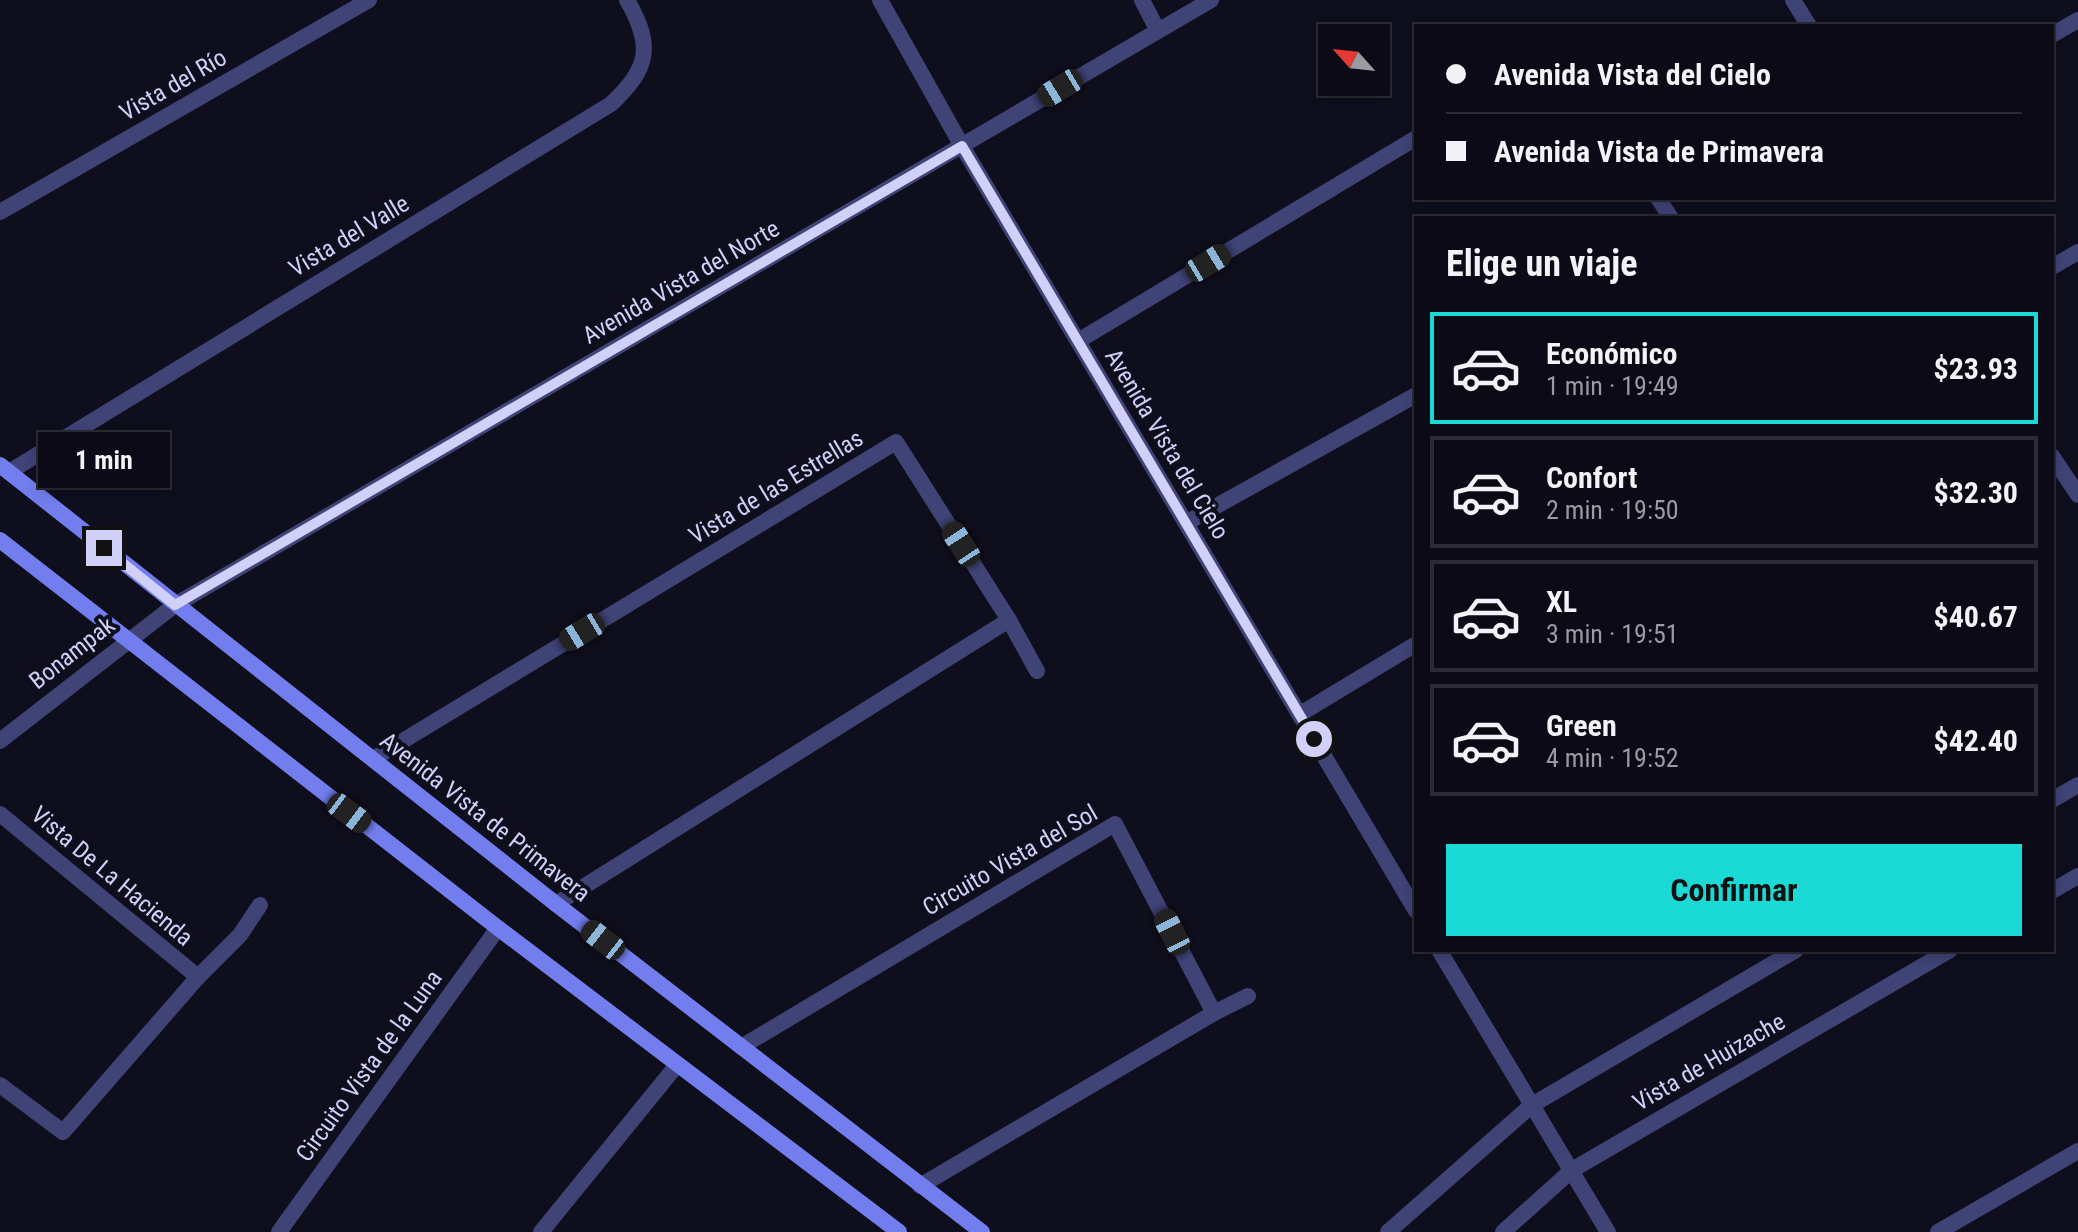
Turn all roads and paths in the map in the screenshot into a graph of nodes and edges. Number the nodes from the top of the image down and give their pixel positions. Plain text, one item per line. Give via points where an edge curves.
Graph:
1 (369, 0) edge
2 (627, 0) edge
3 (880, 0) edge
4 (1142, 0) edge
5 (1211, 0) edge
6 (1793, 0) edge
7 (2078, 20) edge
8 (1808, 24) edge
9 (1158, 31) junction
10 (2054, 34) edge
11 (1414, 139) edge
12 (962, 146) junction
13 (0, 212) edge
14 (2078, 252) edge
15 (2054, 266) edge
16 (1078, 341) junction
17 (1414, 396) edge
18 (2054, 459) edge
19 (5, 469) edge
20 (2078, 495) edge
21 (1186, 523) junction
22 (0, 540) edge
23 (175, 605) junction
24 (1009, 620) junction
25 (126, 642) junction
26 (1414, 645) edge
27 (1037, 671) dead end
28 (1300, 714) junction
29 (0, 741) edge
30 (373, 759) junction
31 (2078, 785) edge
32 (2054, 799) edge
33 (0, 814) edge
34 (2078, 876) edge
35 (1410, 885) edge
36 (2054, 890) edge
37 (556, 904) junction
38 (260, 905) dead end
39 (498, 928) junction
40 (1440, 952) edge
41 (1793, 952) edge
42 (1947, 952) edge
43 (198, 977) junction
44 (1248, 996) dead end
45 (1214, 1013) junction
46 (741, 1047) junction
47 (677, 1065) junction
48 (0, 1085) edge
49 (1532, 1105) junction
50 (2078, 1151) edge
51 (1572, 1170) junction
52 (920, 1186) junction
53 (279, 1232) edge
54 (541, 1232) edge
55 (899, 1232) edge
56 (982, 1232) edge
57 (1388, 1232) edge
58 (1503, 1232) edge
59 (1608, 1232) edge
60 (1938, 1232) edge

1 - 13 street, Vista del Río
2 - 19 street, Vista del Valle via 647,45 642,67 611,104
3 - 12 street, Avenida Vista del Cielo
4 - 9 street
5 - 9 street, Avenida Vista del Norte
6 - 8 street
7 - 10 street
9 - 12 street, Avenida Vista del Norte
11 - 16 street
12 - 16 street, Avenida Vista del Cielo
12 - 23 street, Avenida Vista del Norte
14 - 15 street
16 - 21 street, Avenida Vista del Cielo
17 - 21 street
18 - 20 street
19 - 23 main road, Avenida Vista de Primavera
21 - 28 street, Avenida Vista del Cielo
22 - 25 main road
23 - 25 street, Bonampak
23 - 30 main road, Avenida Vista de Primavera
24 - 27 street
24 - 30 street, Vista de las Estrellas via 896,442
24 - 37 street
25 - 29 street, Bonampak
25 - 39 main road
26 - 28 street
28 - 35 street, Avenida Vista del Cielo
30 - 37 main road, Avenida Vista de Primavera
31 - 32 street
33 - 43 street, Vista De La Hacienda
34 - 36 street
37 - 46 main road, Avenida Vista de Primavera
38 - 43 street via 240,935
39 - 47 main road
39 - 53 street, Circuito Vista de la Luna
40 - 49 street
41 - 49 street
42 - 51 street, Vista de Huizache
43 - 48 street, Vista De La Hacienda via 63,1132
44 - 45 street
45 - 46 street, Circuito Vista del Sol via 1115,824
45 - 52 street
46 - 52 main road, Avenida Vista de Primavera
47 - 54 street
47 - 55 main road
49 - 51 street
49 - 57 street
50 - 60 street
51 - 58 street, Vista de Huizache
51 - 59 street
52 - 56 main road, Avenida Vista de Primavera

